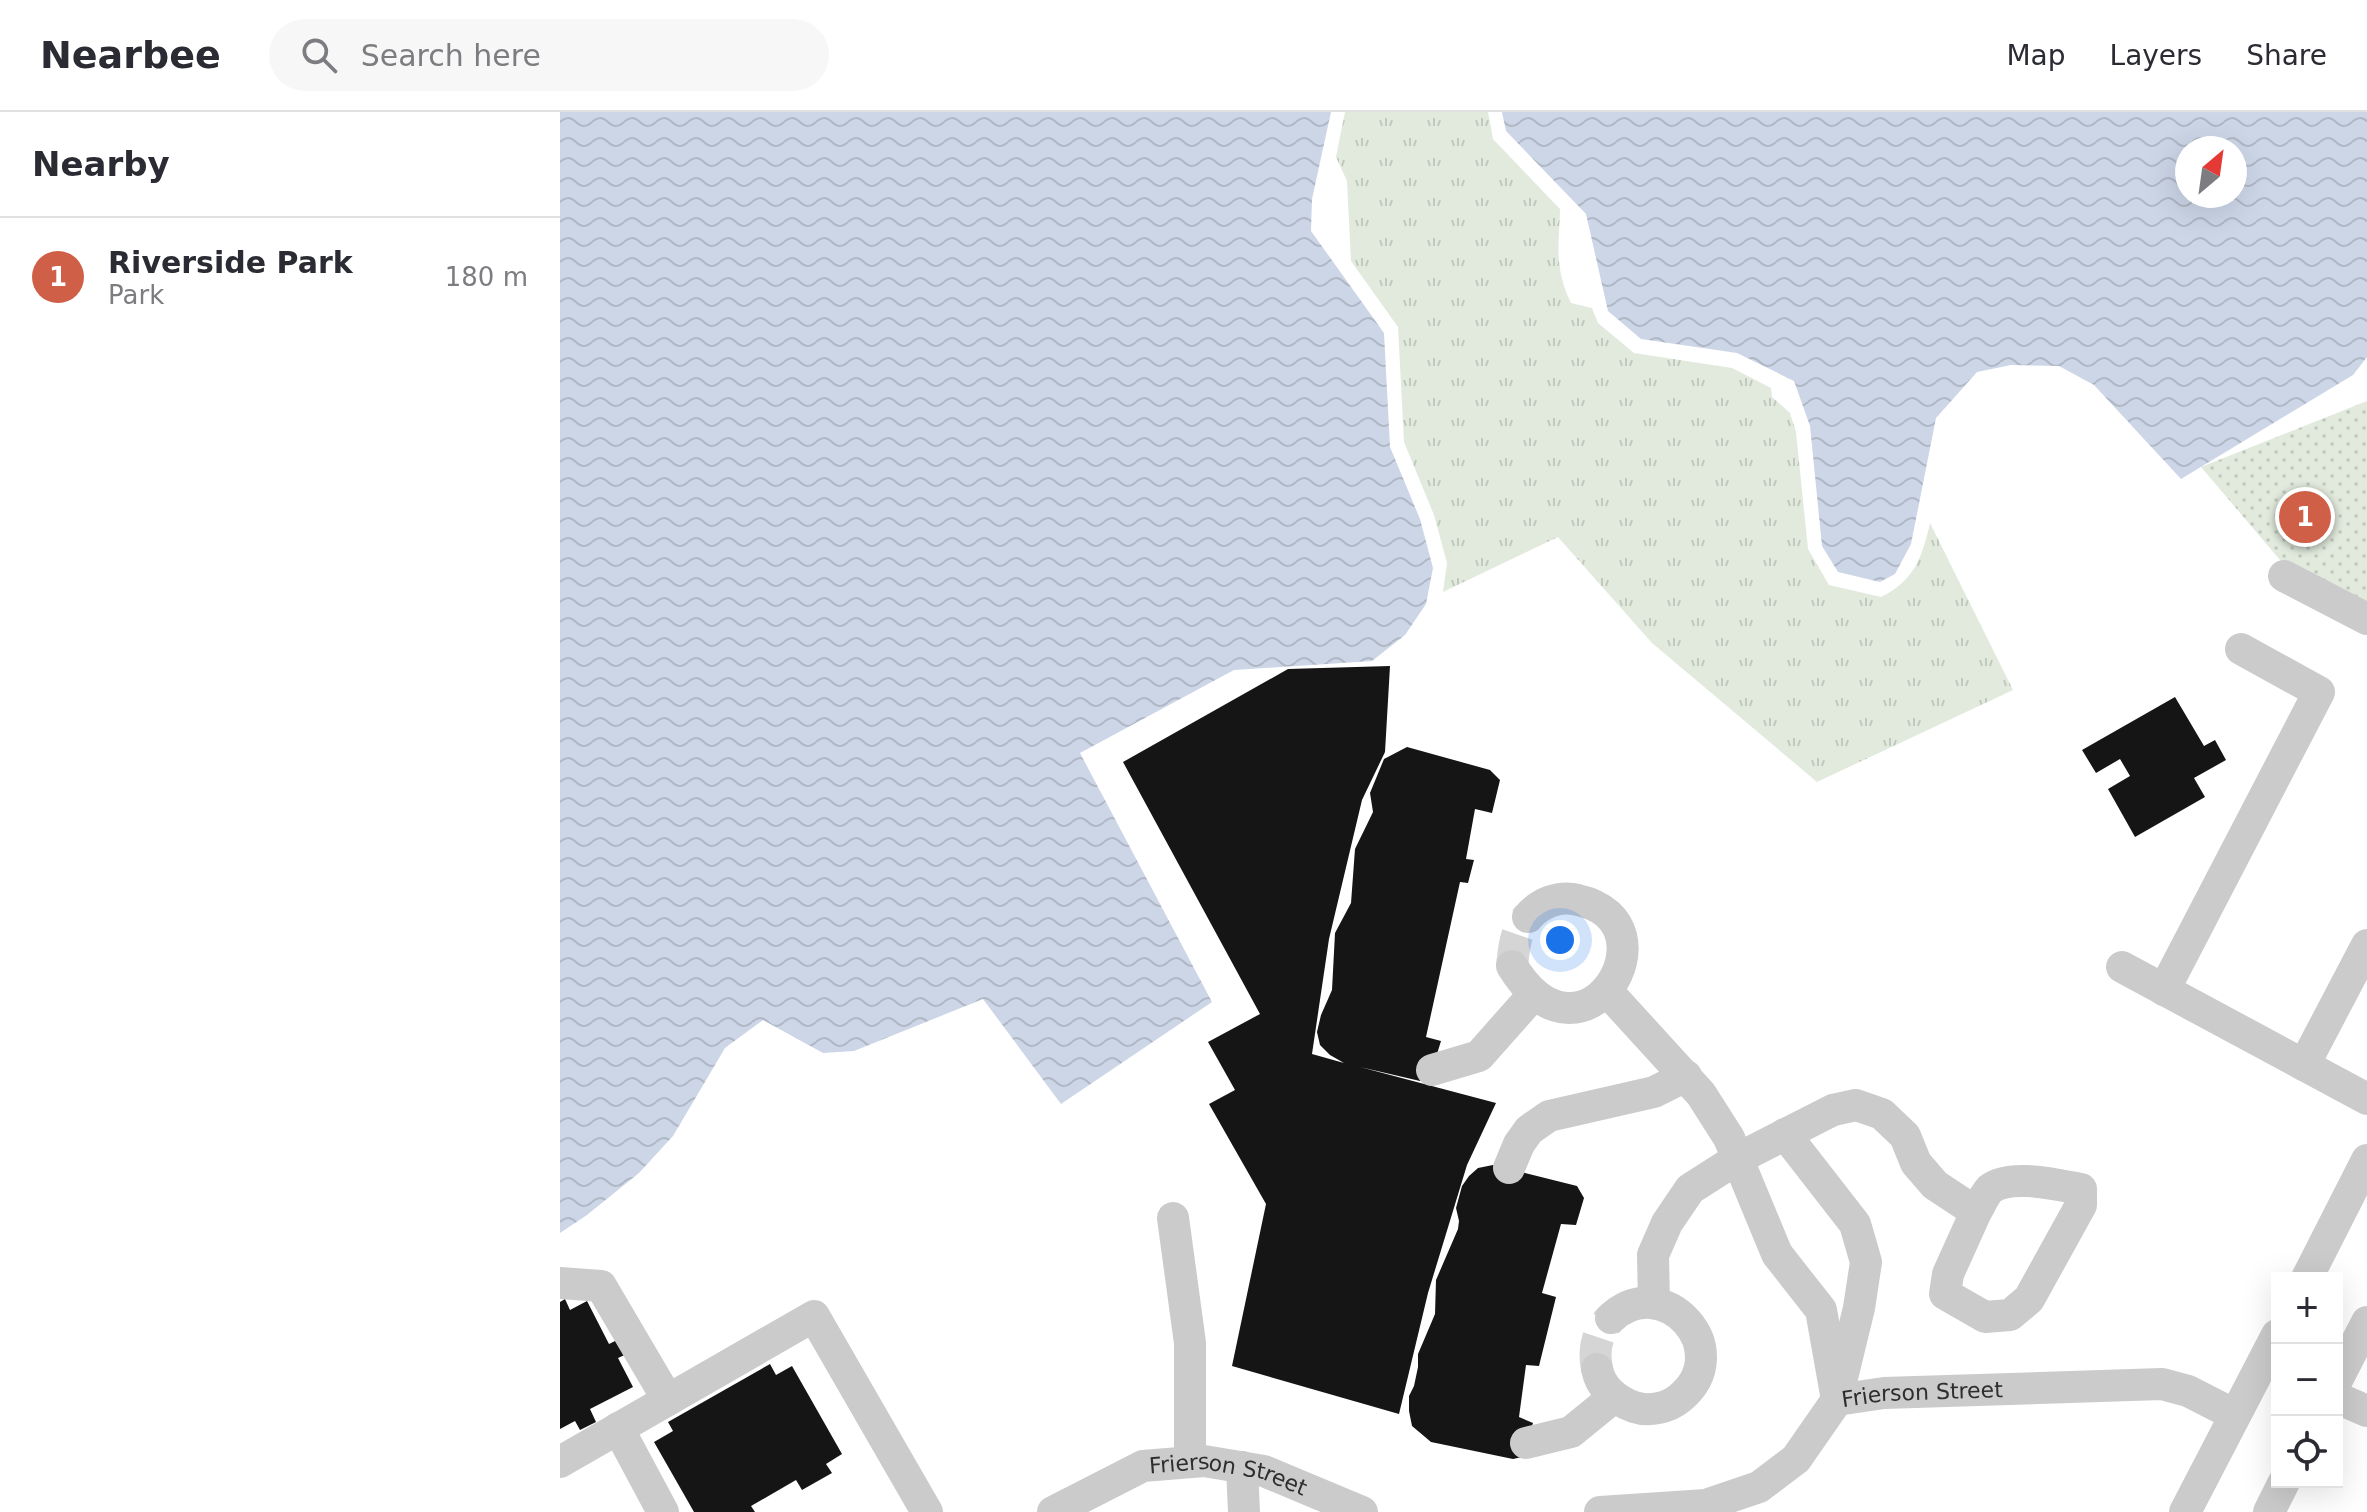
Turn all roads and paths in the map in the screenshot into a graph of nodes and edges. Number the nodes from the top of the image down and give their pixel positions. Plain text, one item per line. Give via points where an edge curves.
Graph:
1 (2284, 576) dead end
2 (2367, 619) edge
3 (2241, 649) dead end
4 (1528, 917) tunnel mouth
5 (2367, 945) edge
6 (1512, 966) dead end
7 (2122, 967) dead end
8 (2164, 990) junction
9 (1607, 991) junction
10 (1533, 995) junction
11 (2304, 1065) junction
12 (1432, 1070) dead end
13 (1686, 1076) junction
14 (2367, 1099) edge
15 (1785, 1134) junction
16 (1737, 1159) junction
17 (2367, 1160) edge
18 (1509, 1168) dead end
19 (1976, 1212) junction
20 (1173, 1218) dead end
21 (2310, 1272) edge
22 (560, 1283) edge
23 (1654, 1303) junction
24 (1611, 1318) dead end
25 (2367, 1322) edge
26 (2275, 1344) edge
27 (2269, 1368) edge
28 (2343, 1368) edge
29 (1597, 1369) tunnel mouth
30 (1614, 1397) junction
31 (668, 1400) junction
32 (1837, 1400) junction
33 (2343, 1401) edge
34 (2367, 1411) edge
35 (2235, 1415) junction
36 (618, 1428) junction
37 (1526, 1443) dead end
38 (560, 1462) edge
39 (1190, 1462) junction
40 (1242, 1467) junction
41 (2281, 1488) edge
42 (663, 1512) edge
43 (927, 1512) edge
44 (1053, 1512) edge
45 (1244, 1512) edge
46 (1362, 1512) edge
47 (1600, 1512) edge
48 (2185, 1512) edge
49 (2269, 1512) edge

1 - 2 street
3 - 8 street via 2319,692
4 - 9 street via 1553,900 1572,898 1604,912 1622,945 1622,964
5 - 11 street
6 - 10 street
7 - 8 street
8 - 11 street
9 - 10 street via 1570,1007
9 - 13 street
10 - 12 street via 1479,1056
11 - 14 street
13 - 16 street via 1729,1138
13 - 18 street via 1654,1092 1549,1116 1529,1130
15 - 16 street
15 - 19 street via 1833,1110 1856,1105 1882,1114 1905,1136 1916,1163 1935,1185
15 - 32 street via 1855,1224 1866,1262
16 - 23 street via 1690,1189 1667,1223 1653,1255
16 - 32 street via 1777,1254 1821,1310
17 - 21 street
19 - 19 street via 1948,1274 1945,1294 1985,1317 2010,1315 2029,1299 2081,1205 2081,1189 2029,1181 2003,1184 1990,1190
20 - 39 street via 1190,1343
22 - 31 street via 601,1286
23 - 24 street via 1635,1304
23 - 30 street via 1672,1308 1692,1325 1700,1342 1697,1379 1676,1402 1659,1409 1640,1409
25 - 28 street
26 - 27 street
27 - 35 street
29 - 30 street
30 - 37 street via 1571,1432
31 - 36 street
31 - 43 street via 814,1316
32 - 35 street, Frierson Street via 1884,1393 2162,1384
32 - 47 street, Frierson Street via 1796,1459 1759,1487 1706,1505
33 - 34 street
35 - 48 street
36 - 38 street
36 - 42 street
39 - 40 street, Frierson Street
39 - 44 street, Frierson Street via 1143,1466
40 - 45 street
40 - 46 street, Frierson Street
41 - 49 street

